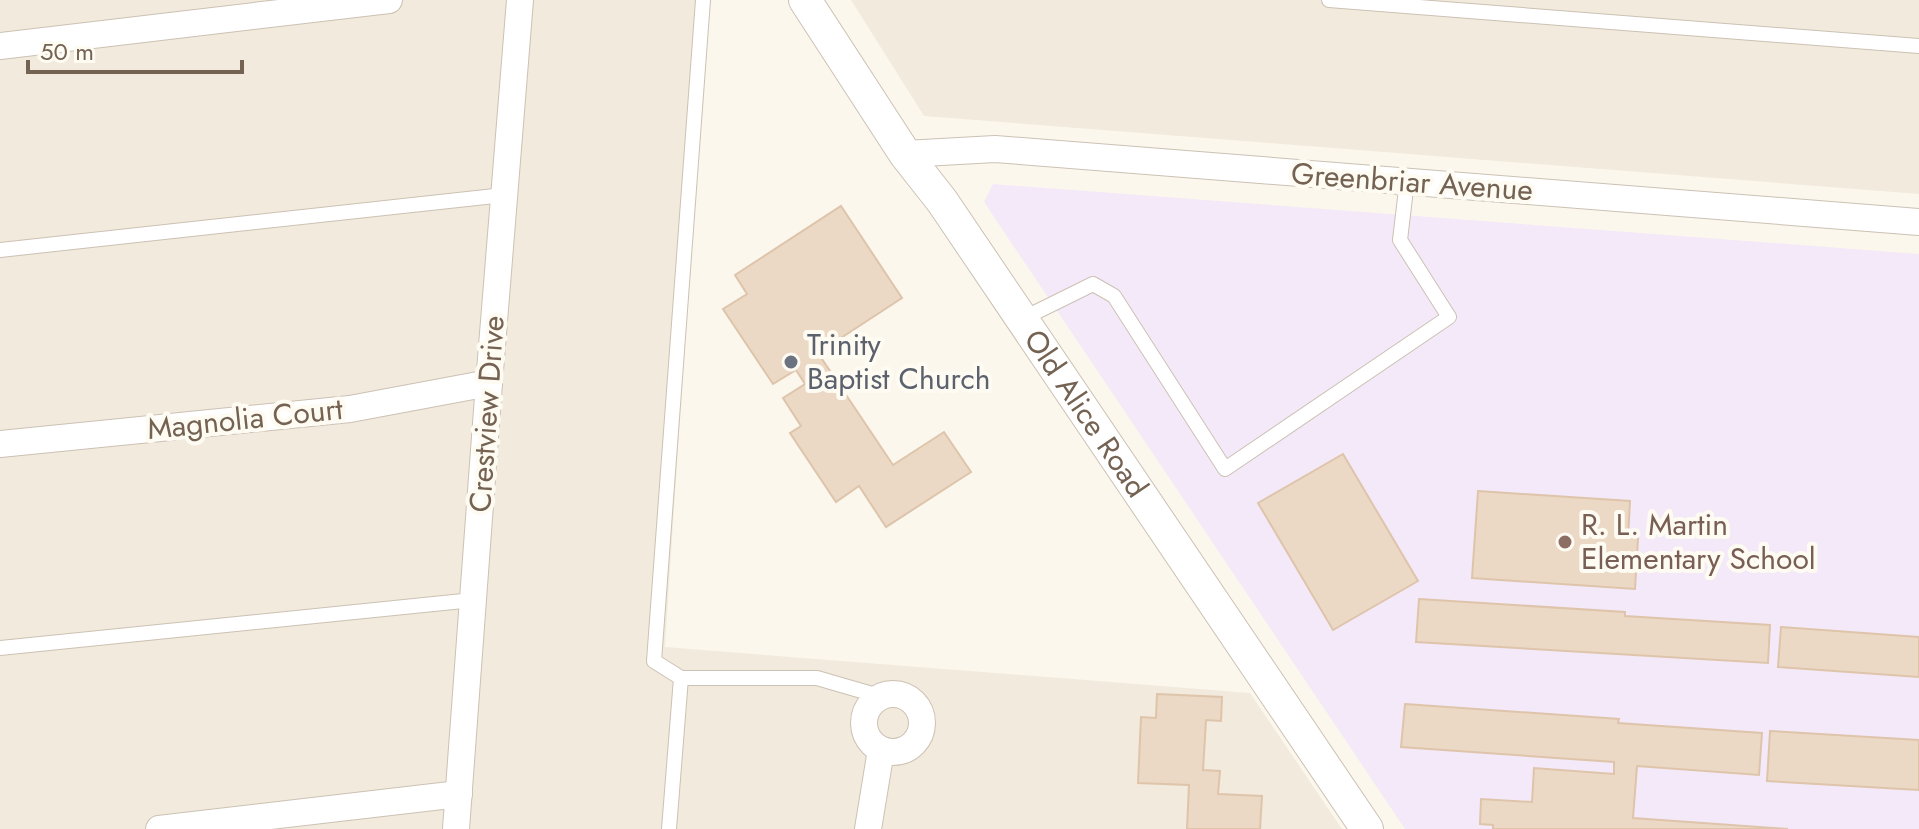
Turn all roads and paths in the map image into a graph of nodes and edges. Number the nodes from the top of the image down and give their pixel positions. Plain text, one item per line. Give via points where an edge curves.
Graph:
1 (389, 0) edge
2 (520, 0) edge
3 (703, 0) edge
4 (805, 0) edge
5 (1329, 0) edge
6 (0, 46) edge
7 (1919, 46) edge
8 (905, 154) junction
9 (1407, 181) junction
10 (504, 195) junction
11 (1919, 222) edge
12 (0, 250) edge
13 (1022, 319) junction
14 (489, 383) junction
15 (0, 444) edge
16 (473, 600) junction
17 (0, 648) edge
18 (681, 678) junction
19 (879, 696) junction
20 (881, 750) junction
21 (459, 794) junction
22 (159, 829) edge
23 (456, 829) edge
24 (669, 829) edge
25 (868, 829) edge
26 (1367, 829) edge

1 - 6 street
2 - 10 street, Crestview Drive
3 - 18 lane via 654,661
4 - 8 street, Old Alice Road
5 - 7 lane
8 - 9 street, Greenbriar Avenue via 995,149
8 - 13 street, Old Alice Road
9 - 11 street, Greenbriar Avenue
9 - 13 lane via 1400,240 1449,317 1225,469 1114,296 1093,284
10 - 12 lane
10 - 14 street, Crestview Drive
13 - 26 street, Old Alice Road
14 - 15 street, Magnolia Court via 350,409
14 - 16 street, Crestview Drive
16 - 17 lane
16 - 21 street, Crestview Drive
18 - 19 lane via 817,678
18 - 24 lane
19 - 20 street via 867,708 863,724 868,740
19 - 20 street via 895,693 911,699 921,713 921,730 913,744 898,752
20 - 25 street
21 - 22 street
21 - 23 street, Crestview Drive

